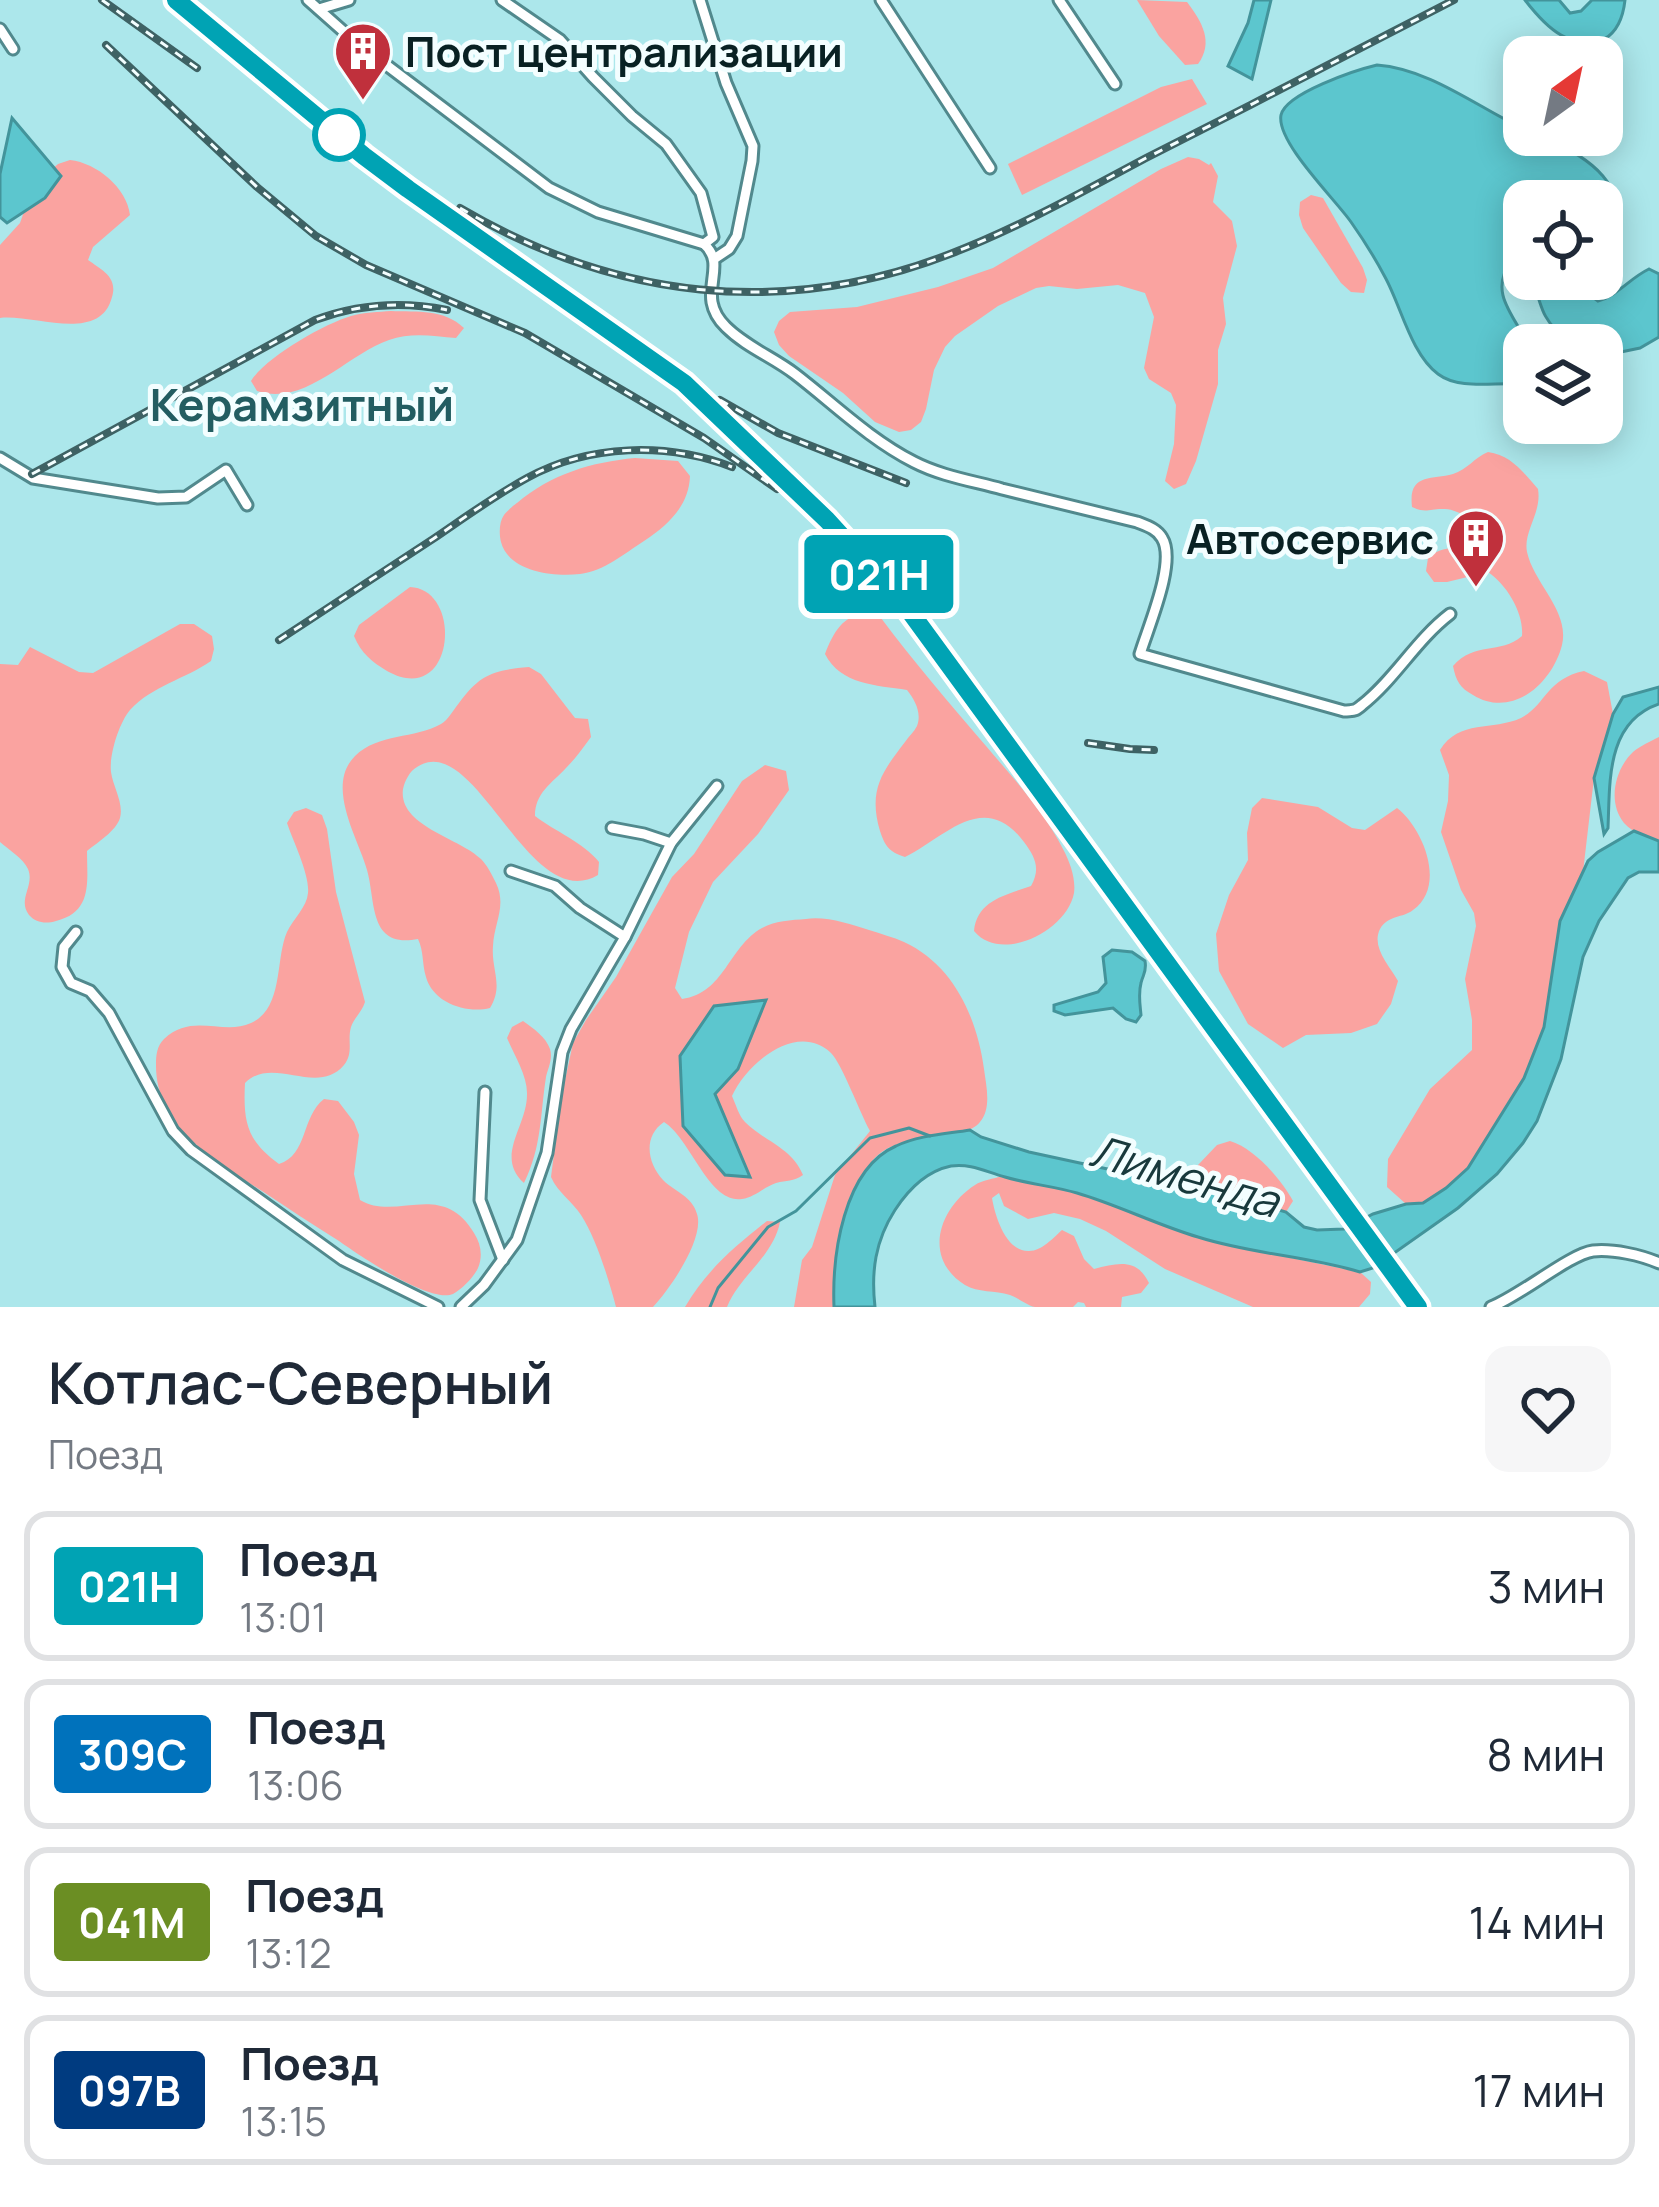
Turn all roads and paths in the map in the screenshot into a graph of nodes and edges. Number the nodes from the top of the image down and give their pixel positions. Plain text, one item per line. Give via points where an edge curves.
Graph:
1 (308, 0) edge
2 (350, 0) edge
3 (502, 0) edge
4 (700, 0) edge
5 (1059, 0) edge
6 (887, 2) edge
7 (319, 9) junction
8 (0, 28) edge
9 (13, 49) dead end
10 (1115, 84) dead end
11 (990, 168) dead end
12 (704, 244) junction
13 (714, 259) junction
14 (0, 458) edge
15 (247, 505) dead end
16 (1450, 614) dead end
17 (717, 786) dead end
18 (612, 827) dead end
19 (671, 843) junction
20 (511, 871) dead end
21 (76, 932) dead end
22 (626, 937) junction
23 (484, 1092) dead end
24 (503, 1260) junction
25 (1659, 1263) edge
26 (438, 1307) edge
27 (460, 1307) edge
28 (1491, 1307) edge

1 - 7 street
2 - 7 street
3 - 12 street via 560,40 666,144 701,193 713,237
4 - 13 street via 753,146 736,236
5 - 10 street
6 - 11 street
7 - 12 street via 549,188
8 - 9 street
12 - 13 street
13 - 16 street via 710,292 721,321 876,440 928,469 1158,532 1167,563 1140,654 1354,710
14 - 15 street via 32,478 158,498 186,497 226,470
17 - 19 street
18 - 19 street
19 - 22 street
20 - 22 street via 555,886
21 - 26 street via 62,967 109,1013 173,1131 343,1260
22 - 24 street via 571,1028 548,1153
23 - 24 street via 479,1200
24 - 27 street
25 - 28 street via 1592,1251

